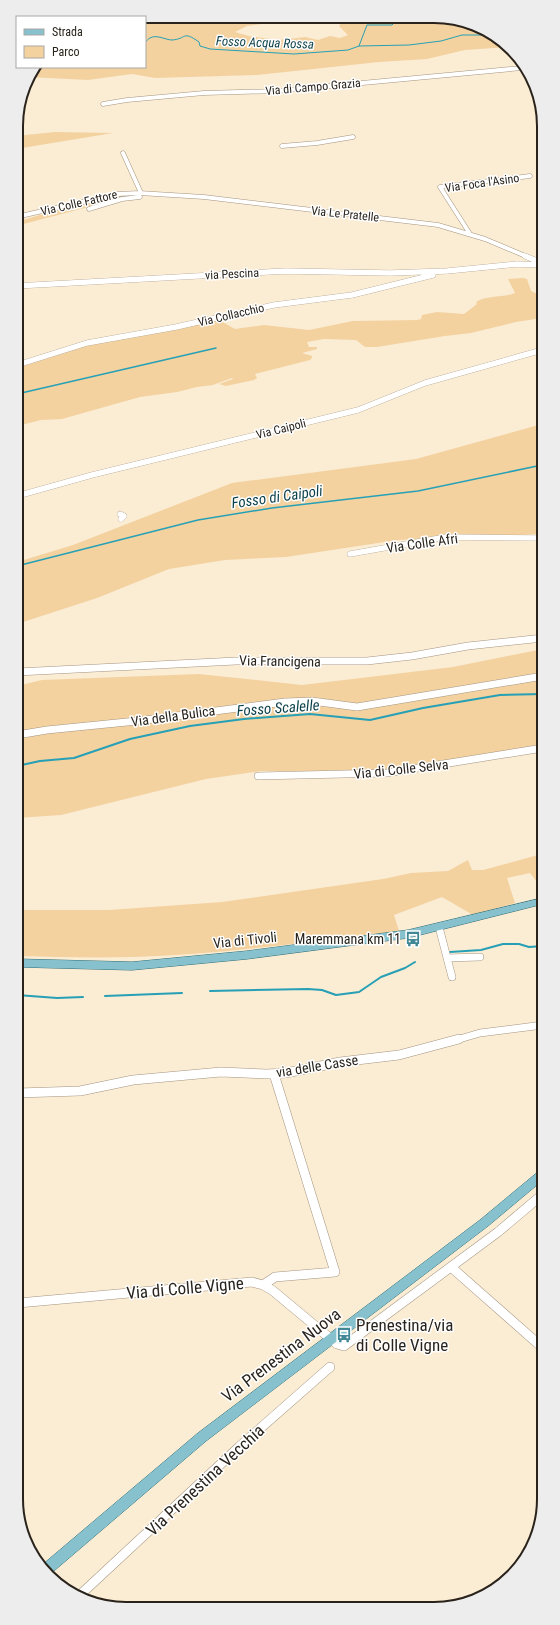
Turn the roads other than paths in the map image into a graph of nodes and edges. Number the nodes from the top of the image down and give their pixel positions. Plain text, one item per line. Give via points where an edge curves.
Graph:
1 (519, 68) edge
2 (103, 104) dead end
3 (353, 137) dead end
4 (282, 146) dead end
5 (123, 154) dead end
6 (530, 176) dead end
7 (141, 193) junction
8 (160, 196) junction
9 (89, 209) dead end
10 (23, 215) edge
11 (470, 234) junction
12 (537, 262) edge
13 (537, 264) edge
14 (447, 271) junction
15 (23, 286) edge
16 (537, 351) edge
17 (23, 363) edge
18 (23, 494) edge
19 (537, 538) edge
20 (350, 554) dead end
21 (537, 639) edge
22 (23, 672) edge
23 (537, 677) edge
24 (23, 734) edge
25 (537, 749) edge
26 (258, 776) dead end
27 (537, 902) edge
28 (439, 927) junction
29 (480, 957) dead end
30 (447, 958) junction
31 (23, 963) edge
32 (452, 977) dead end
33 (537, 1026) edge
34 (274, 1074) junction
35 (23, 1093) edge
36 (537, 1179) edge
37 (537, 1199) edge
38 (451, 1267) junction
39 (263, 1285) junction
40 (23, 1303) edge
41 (330, 1339) junction
42 (537, 1343) edge
43 (330, 1367) dead end
44 (49, 1568) edge
45 (83, 1592) edge

1 - 2 street, Via di Campo Grazia via 291,90 204,93
3 - 4 street
5 - 7 street
6 - 11 street, Via Foca l'Asino via 440,187
7 - 8 street, Via Le Pratelle
7 - 10 street, Via Colle Fattore via 113,194
8 - 9 street via 125,199
8 - 11 street, Via Le Pratelle via 207,198 398,219 438,225
11 - 12 street, Via Le Pratelle
13 - 14 street
14 - 15 street, via Pescina via 286,271
14 - 17 street, Via Collacchio via 355,295 274,305 181,326 87,343
16 - 18 street, Via Caipoli via 425,383 357,410
19 - 20 street, Via Colle Afri via 442,537
21 - 22 street, Via Francigena via 367,661 229,661
23 - 24 street, Via della Bulica via 357,707 315,701 276,703
25 - 26 street, Via di Colle Selva via 387,773
27 - 28 main road, Via di Tivoli
28 - 30 street
28 - 31 main road, Via di Tivoli via 386,938 132,966
29 - 30 street
30 - 32 street
33 - 34 street, via delle Casse via 474,1034 396,1056 340,1062
34 - 35 street, via delle Casse via 221,1072 133,1080 80,1091
34 - 39 street via 335,1272 282,1276
36 - 41 main road, Via Prenestina Nuova via 484,1223
37 - 38 street, Via di Colle Vigne
38 - 41 street, Via di Colle Vigne via 346,1345 339,1345
38 - 42 street
39 - 40 street, Via di Colle Vigne via 246,1282
39 - 41 street, Via di Colle Vigne
41 - 44 main road, Via Prenestina Nuova via 192,1444
43 - 45 street, Via Prenestina Vecchia via 239,1447

